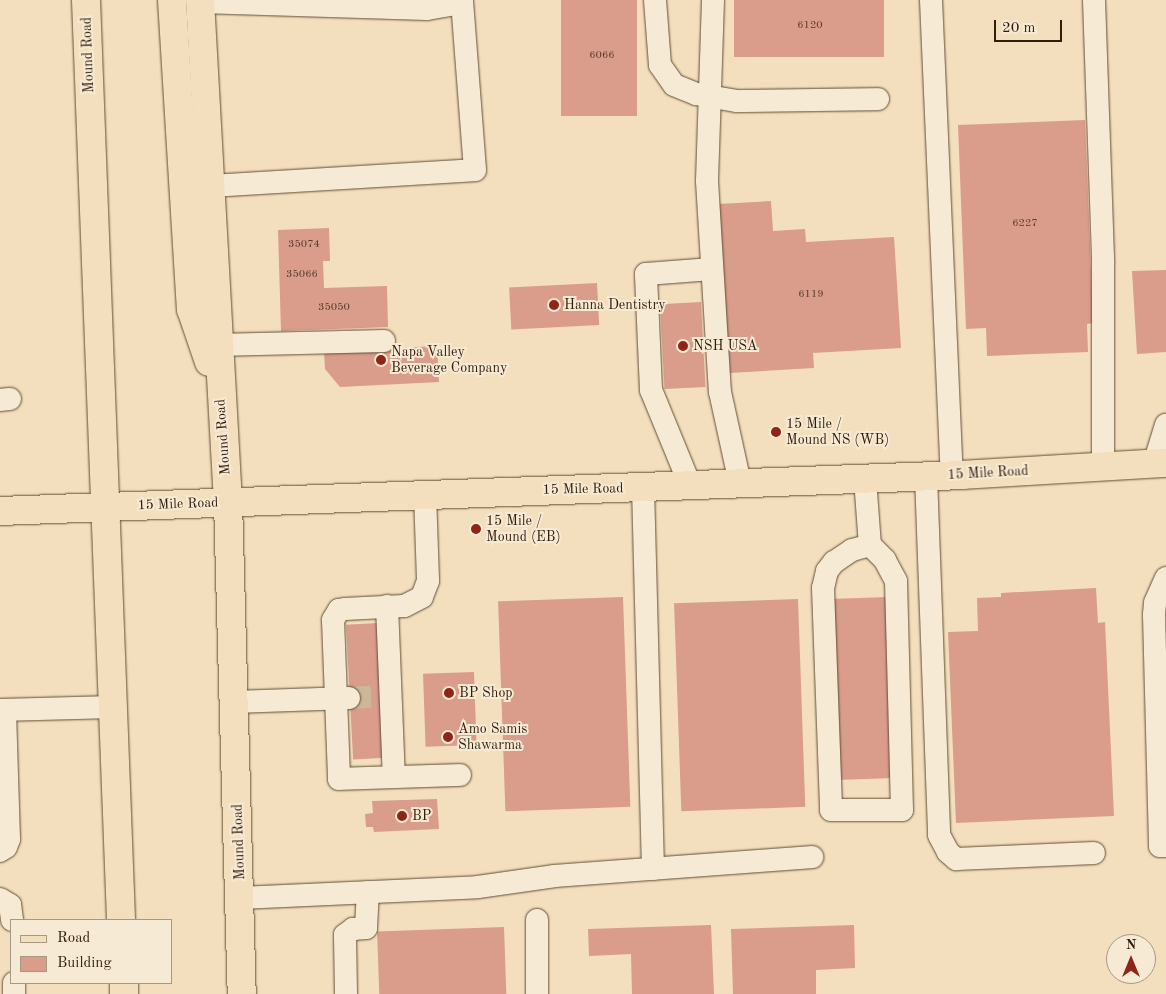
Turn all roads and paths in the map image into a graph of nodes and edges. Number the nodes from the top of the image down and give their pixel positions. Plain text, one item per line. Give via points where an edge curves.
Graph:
1 (86, 0) edge
2 (172, 0) edge
3 (655, 0) edge
4 (714, 0) edge
5 (932, 0) edge
6 (1094, 0) edge
7 (200, 1) edge
8 (461, 2) edge
9 (712, 97) junction
10 (878, 99) dead end
11 (209, 186) junction
12 (712, 269) junction
13 (384, 341) dead end
14 (217, 345) junction
15 (219, 391) junction
16 (1166, 425) edge
17 (1160, 463) edge
18 (1102, 466) junction
19 (939, 476) junction
20 (865, 478) junction
21 (740, 483) junction
22 (690, 485) junction
23 (643, 487) junction
24 (425, 494) junction
25 (228, 502) junction
26 (105, 506) junction
27 (0, 511) edge
28 (870, 545) junction
29 (1166, 578) edge
30 (387, 606) junction
31 (342, 699) junction
32 (234, 702) junction
33 (114, 707) junction
34 (2, 710) edge
35 (460, 776) dead end
36 (394, 777) junction
37 (1166, 846) edge
38 (0, 851) edge
39 (1094, 853) dead end
40 (812, 857) dead end
41 (653, 869) junction
42 (368, 892) junction
43 (240, 898) junction
44 (0, 899) edge
45 (12, 919) edge
46 (121, 919) edge
47 (537, 920) dead end
48 (242, 994) edge
49 (346, 994) edge
50 (536, 994) edge

1 - 26 main road, Mound Road
2 - 15 main road via 191,309
3 - 9 lane via 660,65 674,86
4 - 9 lane
5 - 19 lane
6 - 18 lane via 1103,263
7 - 8 lane via 427,9
7 - 11 main road, Mound Road
8 - 11 lane via 475,170
9 - 10 lane via 737,101
9 - 12 lane via 707,181
11 - 14 main road, Mound Road
12 - 21 lane via 720,392
12 - 22 lane via 646,274 651,390
13 - 14 lane
14 - 15 main road, Mound Road
15 - 25 main road, Mound Road
16 - 17 lane
17 - 18 main road, 15 Mile Road
18 - 19 main road, 15 Mile Road
19 - 20 main road, 15 Mile Road
19 - 39 lane via 939,835 956,859
20 - 21 main road, 15 Mile Road
20 - 28 lane
21 - 22 main road, 15 Mile Road
22 - 23 main road, 15 Mile Road
23 - 24 main road, 15 Mile Road
23 - 41 lane
24 - 25 main road, 15 Mile Road
24 - 30 lane via 427,589 415,603
25 - 26 main road, 15 Mile Road
25 - 32 main road, Mound Road
26 - 27 main road, 15 Mile Road
26 - 33 main road, Mound Road
28 - 28 lane via 852,550 834,562 827,571 823,588 831,810 902,810 896,581 885,560
29 - 37 lane via 1155,603 1154,615 1160,846
30 - 31 lane via 345,608 335,614 332,625
30 - 36 lane via 386,696
31 - 32 lane
31 - 36 lane via 339,779
32 - 43 main road, Mound Road
33 - 34 lane
33 - 46 main road, Mound Road
34 - 38 lane via 9,839
35 - 36 lane
40 - 41 lane
41 - 42 lane via 555,876 478,887
42 - 43 lane
42 - 49 lane via 366,928 353,929 345,935
43 - 48 main road, Mound Road
44 - 45 lane via 10,905
47 - 50 lane

